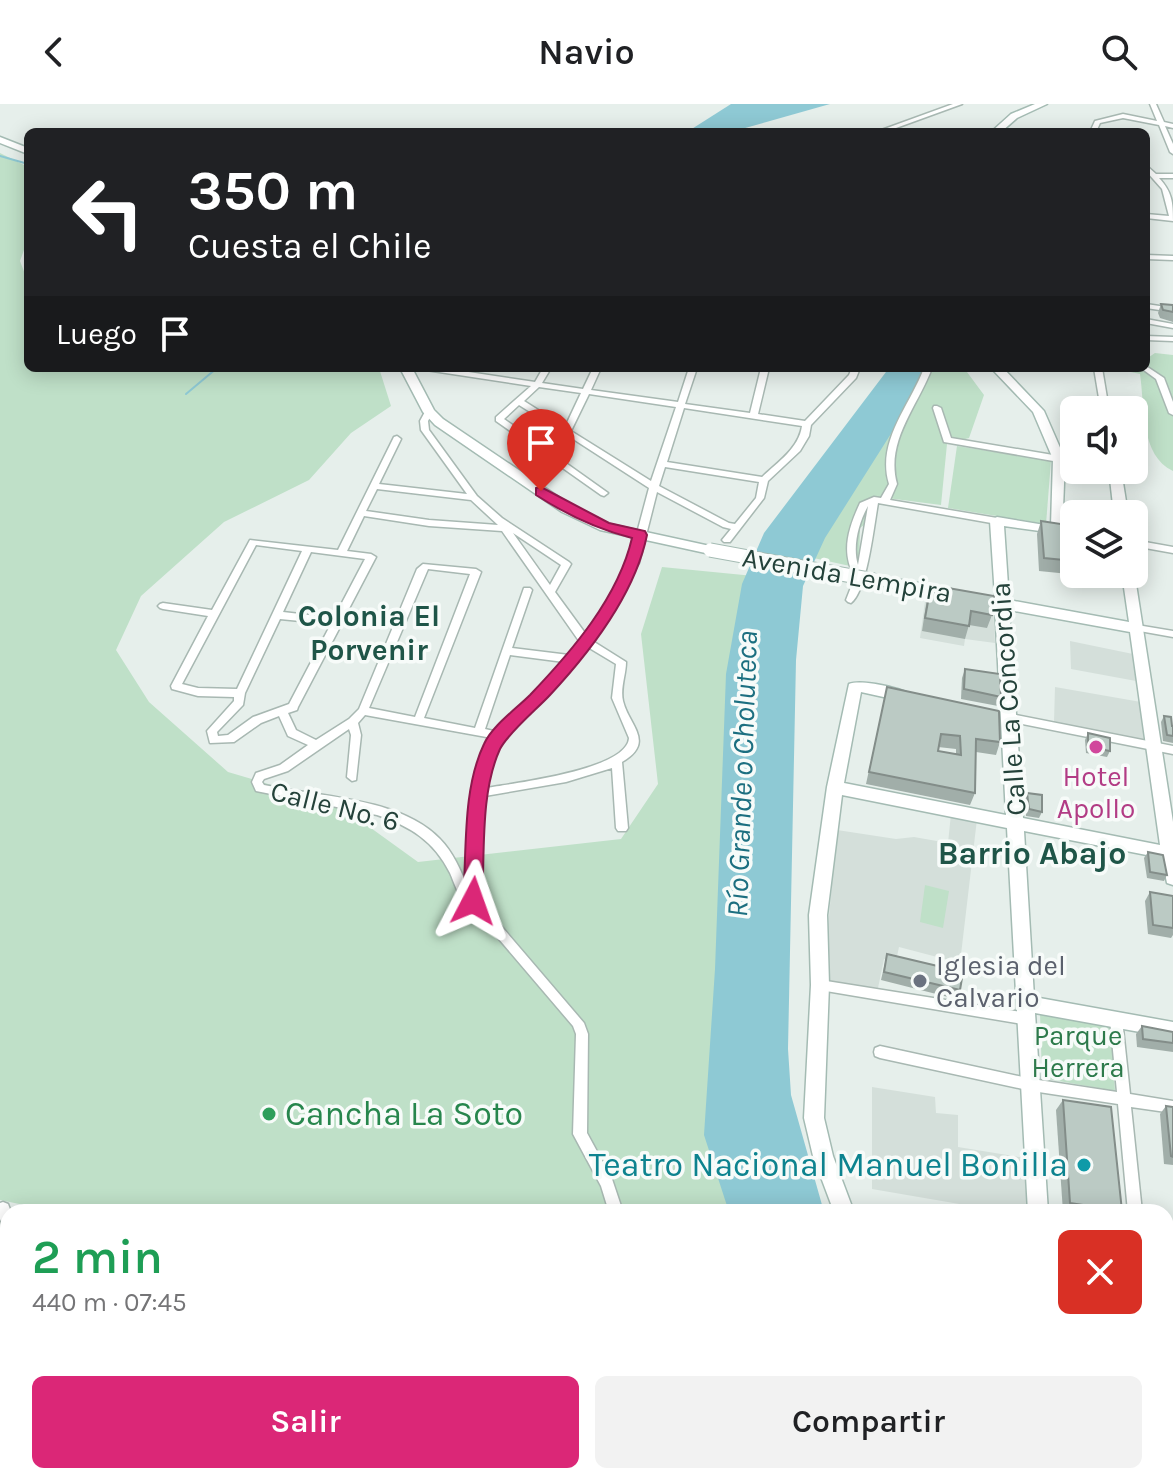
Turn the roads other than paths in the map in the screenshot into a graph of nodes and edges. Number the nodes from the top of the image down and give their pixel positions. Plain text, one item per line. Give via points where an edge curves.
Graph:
1 (959, 104) edge
2 (1043, 104) edge
3 (1153, 104) edge
4 (1160, 123) junction
5 (1173, 126) edge
6 (890, 128) edge
7 (1000, 128) edge
8 (1095, 128) edge
9 (0, 140) edge
10 (24, 149) edge
11 (1173, 152) edge
12 (1150, 170) edge
13 (1157, 176) junction
14 (1173, 176) edge
15 (1169, 190) edge
16 (1150, 216) edge
17 (1173, 218) edge
18 (1150, 257) edge
19 (1173, 258) edge
20 (1150, 307) edge
21 (1173, 310) edge
22 (1150, 322) edge
23 (1173, 326) edge
24 (1173, 339) edge
25 (1150, 343) edge
26 (1150, 371) edge
27 (408, 372) edge
28 (424, 372) edge
29 (451, 372) edge
30 (545, 372) edge
31 (595, 372) edge
32 (692, 372) edge
33 (764, 372) edge
34 (854, 372) edge
35 (927, 372) edge
36 (1001, 372) edge
37 (1099, 372) edge
38 (537, 385) junction
39 (587, 393) junction
40 (419, 394) junction
41 (1103, 396) edge
42 (520, 402) junction
43 (681, 406) junction
44 (937, 408) dead end
45 (429, 412) junction
46 (1173, 413) edge
47 (754, 415) junction
48 (807, 424) junction
49 (566, 433) junction
50 (397, 439) dead end
51 (1059, 459) junction
52 (662, 464) junction
53 (764, 480) junction
54 (374, 486) junction
55 (654, 487) junction
56 (604, 493) dead end
57 (474, 498) junction
58 (874, 500) junction
59 (885, 500) junction
60 (361, 513) junction
61 (997, 521) junction
62 (501, 524) junction
63 (738, 528) junction
64 (640, 535) junction
65 (727, 540) dead end
66 (1148, 546) edge
67 (308, 549) junction
68 (1173, 550) edge
69 (341, 553) junction
70 (866, 578) junction
71 (1131, 588) edge
72 (527, 590) dead end
73 (551, 591) junction
74 (851, 600) dead end
75 (1001, 603) junction
76 (163, 606) dead end
77 (214, 614) junction
78 (277, 615) junction
79 (339, 622) junction
80 (1137, 628) junction
81 (1173, 634) edge
82 (585, 641) junction
83 (507, 651) junction
84 (571, 659) junction
85 (240, 693) junction
86 (929, 701) edge
87 (287, 709) junction
88 (363, 711) junction
89 (999, 716) junction
90 (419, 719) junction
91 (353, 722) junction
92 (479, 732) junction
93 (500, 736) junction
94 (316, 745) junction
95 (1155, 746) junction
96 (1173, 750) edge
97 (617, 763) junction
98 (352, 777) dead end
99 (835, 787) junction
100 (480, 793) junction
101 (1016, 823) junction
102 (622, 828) dead end
103 (1171, 854) edge
104 (1173, 878) edge
105 (473, 901) junction
106 (820, 985) junction
107 (1028, 1011) junction
108 (1116, 1019) junction
109 (1173, 1030) edge
110 (880, 1052) dead end
111 (1032, 1085) junction
112 (1123, 1099) junction
113 (1173, 1107) edge
114 (613, 1204) edge
115 (841, 1204) edge
116 (1038, 1204) edge
117 (1134, 1204) edge

1 - 6 street
2 - 7 main road
3 - 4 street
4 - 5 street
4 - 8 street via 1114,116
4 - 11 street
9 - 10 main road
12 - 13 street
13 - 14 street
13 - 15 street
15 - 17 street
16 - 17 street
18 - 19 street
20 - 21 street
22 - 23 street
24 - 25 street
26 - 46 street via 1160,378
27 - 40 main road
28 - 40 street
29 - 38 street
30 - 38 street
31 - 39 street
32 - 43 street
33 - 47 street
34 - 48 street
35 - 59 street via 889,456 893,484
36 - 51 main road via 1038,411
37 - 41 street
38 - 39 street
38 - 42 street
39 - 43 street
39 - 49 street
40 - 45 main road
42 - 49 street
42 - 56 street via 499,419
43 - 47 street
43 - 52 street
44 - 51 street via 947,440
45 - 57 street via 425,430
45 - 64 main road, Avenida Lempira via 567,509 605,527
47 - 48 street
48 - 53 street via 797,449
49 - 55 street
50 - 54 street
51 - 61 main road via 1061,532
52 - 53 street
52 - 55 street
53 - 63 street via 760,498
54 - 57 street
54 - 60 street
55 - 63 street
55 - 64 street
57 - 62 street
58 - 59 street
58 - 70 street
58 - 70 street via 863,505 849,546 853,568
59 - 61 street
60 - 62 street via 429,523
60 - 69 street
61 - 75 main road, Calle La Concordia
62 - 73 street
62 - 73 street via 566,564
63 - 65 street
64 - 70 main road, Avenida Lempira, bridge
64 - 82 street via 634,563
66 - 68 street
67 - 69 street
67 - 77 street via 253,542
67 - 78 street
69 - 79 street via 371,557
70 - 74 street
70 - 75 main road, Avenida Lempira
71 - 80 main road
72 - 83 street
73 - 82 street
75 - 80 main road, Avenida Lempira
75 - 89 main road, Calle La Concordia
76 - 77 street
77 - 85 street via 176,686
78 - 79 street
78 - 85 street
79 - 87 street
80 - 81 street, Avenida Lempira
80 - 95 main road
82 - 84 street
82 - 97 street via 621,662 617,697 634,744
83 - 84 street
83 - 92 street
84 - 93 street
85 - 87 street via 239,702 216,724 214,740 230,739 257,720
86 - 99 main road via 854,688
87 - 94 street via 296,738
88 - 90 street
88 - 90 street via 422,569 477,573
88 - 91 street
89 - 95 street
89 - 101 main road, Calle La Concordia
90 - 92 street
91 - 94 street
91 - 98 street
92 - 93 street
93 - 100 street via 492,745
94 - 105 street, Calle No. 6 via 284,768 260,776 260,788 375,810 417,828 445,854
95 - 96 street
95 - 103 main road
97 - 100 street
97 - 102 street
99 - 101 main road
99 - 106 main road via 818,915
100 - 105 street
101 - 103 main road
101 - 107 main road, Calle La Concordia
103 - 104 main road
105 - 114 street, Calle No. 6 via 578,1023 580,1134
106 - 107 street
106 - 115 main road via 814,1118
107 - 108 main road
107 - 111 main road, Calle La Concordia
108 - 109 main road
108 - 112 street
110 - 111 street
111 - 112 street
111 - 116 main road, Calle La Concordia
112 - 113 street
112 - 117 street

